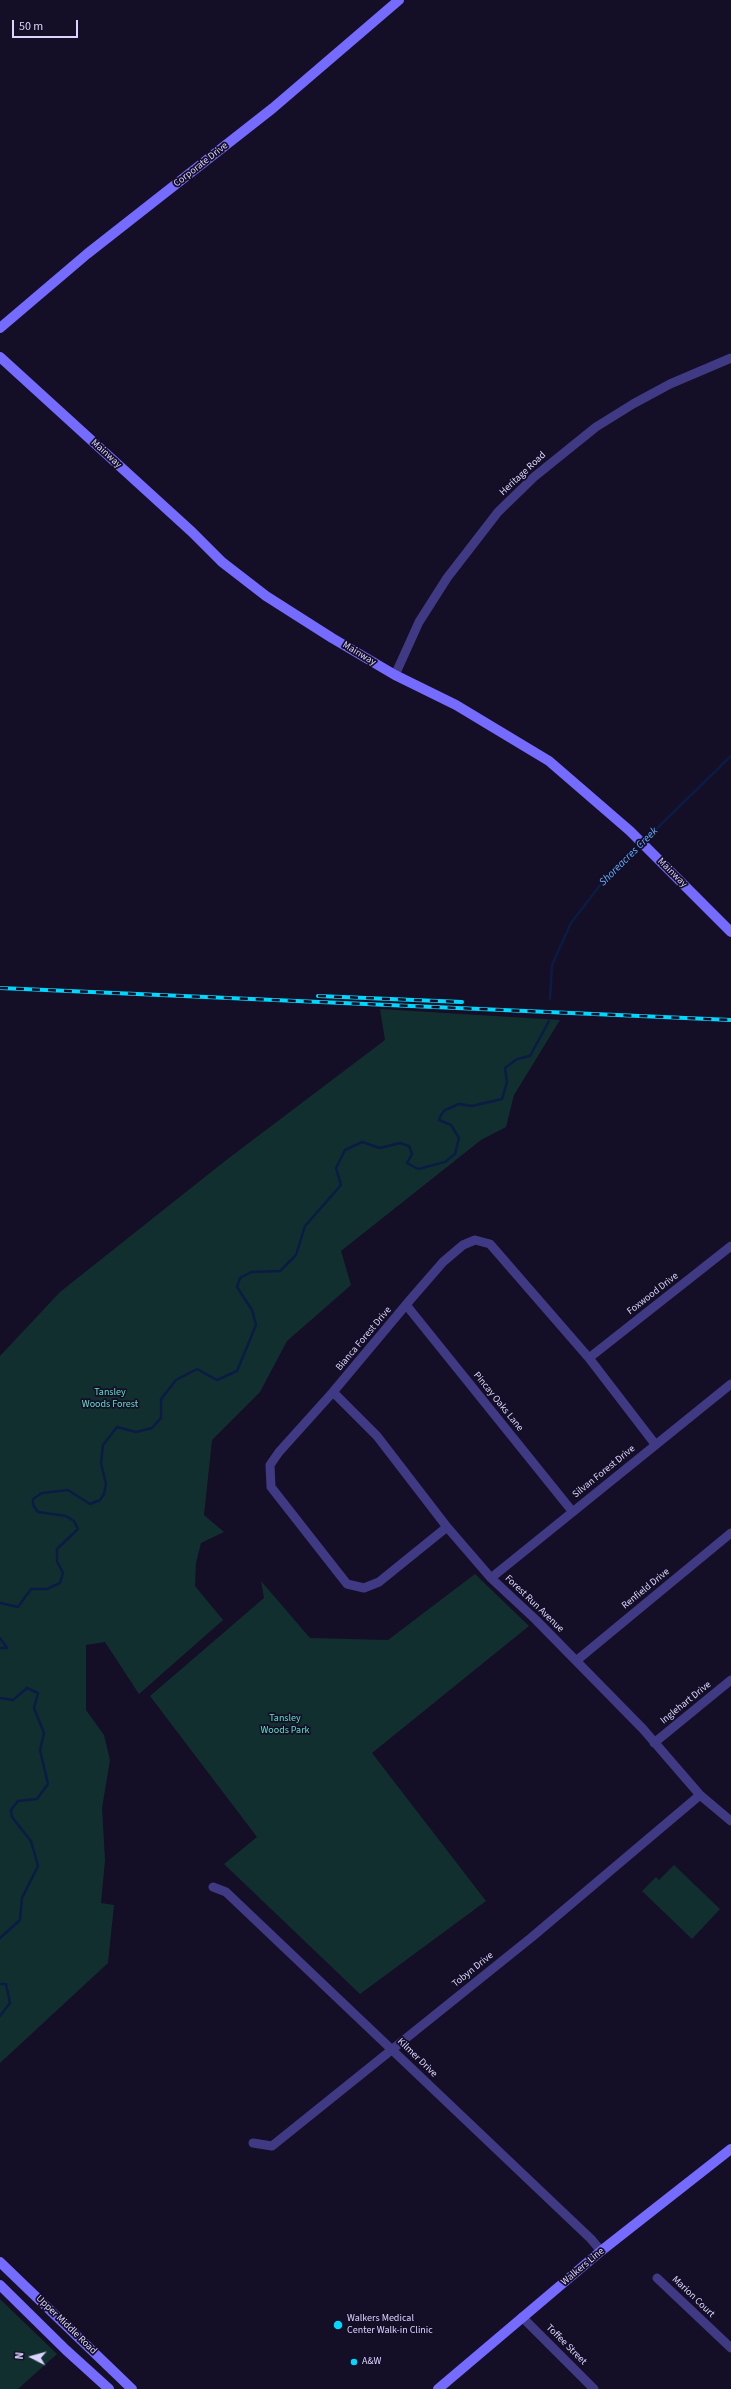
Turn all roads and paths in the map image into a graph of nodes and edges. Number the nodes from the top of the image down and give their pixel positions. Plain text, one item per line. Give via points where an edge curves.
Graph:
1 (399, 0) edge
2 (0, 328) edge
3 (0, 357) edge
4 (731, 358) edge
5 (395, 675) junction
6 (731, 932) edge
7 (731, 1246) edge
8 (407, 1306) junction
9 (589, 1358) junction
10 (730, 1387) edge
11 (333, 1392) junction
12 (655, 1444) junction
13 (572, 1511) junction
14 (447, 1528) junction
15 (731, 1534) edge
16 (491, 1578) junction
17 (576, 1661) junction
18 (731, 1680) edge
19 (654, 1743) junction
20 (700, 1795) junction
21 (731, 1821) edge
22 (212, 1887) dead end
23 (391, 2049) junction
24 (252, 2143) dead end
25 (731, 2149) edge
26 (601, 2251) junction
27 (0, 2262) edge
28 (657, 2278) dead end
29 (0, 2285) edge
30 (522, 2318) junction
31 (68, 2328) junction
32 (56, 2340) junction
33 (731, 2348) edge
34 (109, 2389) edge
35 (132, 2389) edge
36 (438, 2389) edge
37 (594, 2389) edge

1 - 2 street, Corporate Drive via 273,108 87,254
3 - 5 street, Mainway via 222,562 266,596
4 - 5 street, Heritage Road via 670,384 633,404 596,427 534,477 498,512 447,578 419,622
5 - 6 street, Mainway via 456,705 549,761 630,831
7 - 9 street, Foxwood Drive
8 - 9 street, Bianca Forest Drive via 443,1262 463,1245 475,1240 490,1244
8 - 11 street, Bianca Forest Drive
8 - 13 street, Pincay Oaks Lane
9 - 12 street, Bianca Forest Drive
10 - 12 street, Silvan Forest Drive
11 - 14 street, Forest Run Avenue via 377,1436
11 - 14 street, Bianca Forest Drive via 270,1465 271,1488 347,1584 364,1588 379,1582
12 - 13 street, Silvan Forest Drive
13 - 16 street, Silvan Forest Drive
14 - 16 street, Forest Run Avenue
15 - 17 street, Renfield Drive
16 - 17 street, Forest Run Avenue
17 - 19 street, Forest Run Avenue
18 - 19 street, Inglehart Drive
19 - 20 street, Forest Run Avenue
20 - 21 street, Forest Run Avenue
20 - 23 street, Tobyn Drive via 532,1937
22 - 23 street, Kilmer Drive via 226,1892
23 - 24 street, Tobyn Drive via 272,2146
23 - 26 street, Kilmer Drive
25 - 26 street, Walkers Line
26 - 30 street, Walkers Line
27 - 31 street, Upper Middle Road
28 - 33 street, Marion Court
29 - 32 street, Upper Middle Road
30 - 36 street, Walkers Line
30 - 37 street, Toffee Street
31 - 32 street
31 - 35 street, Upper Middle Road
32 - 34 street, Upper Middle Road

